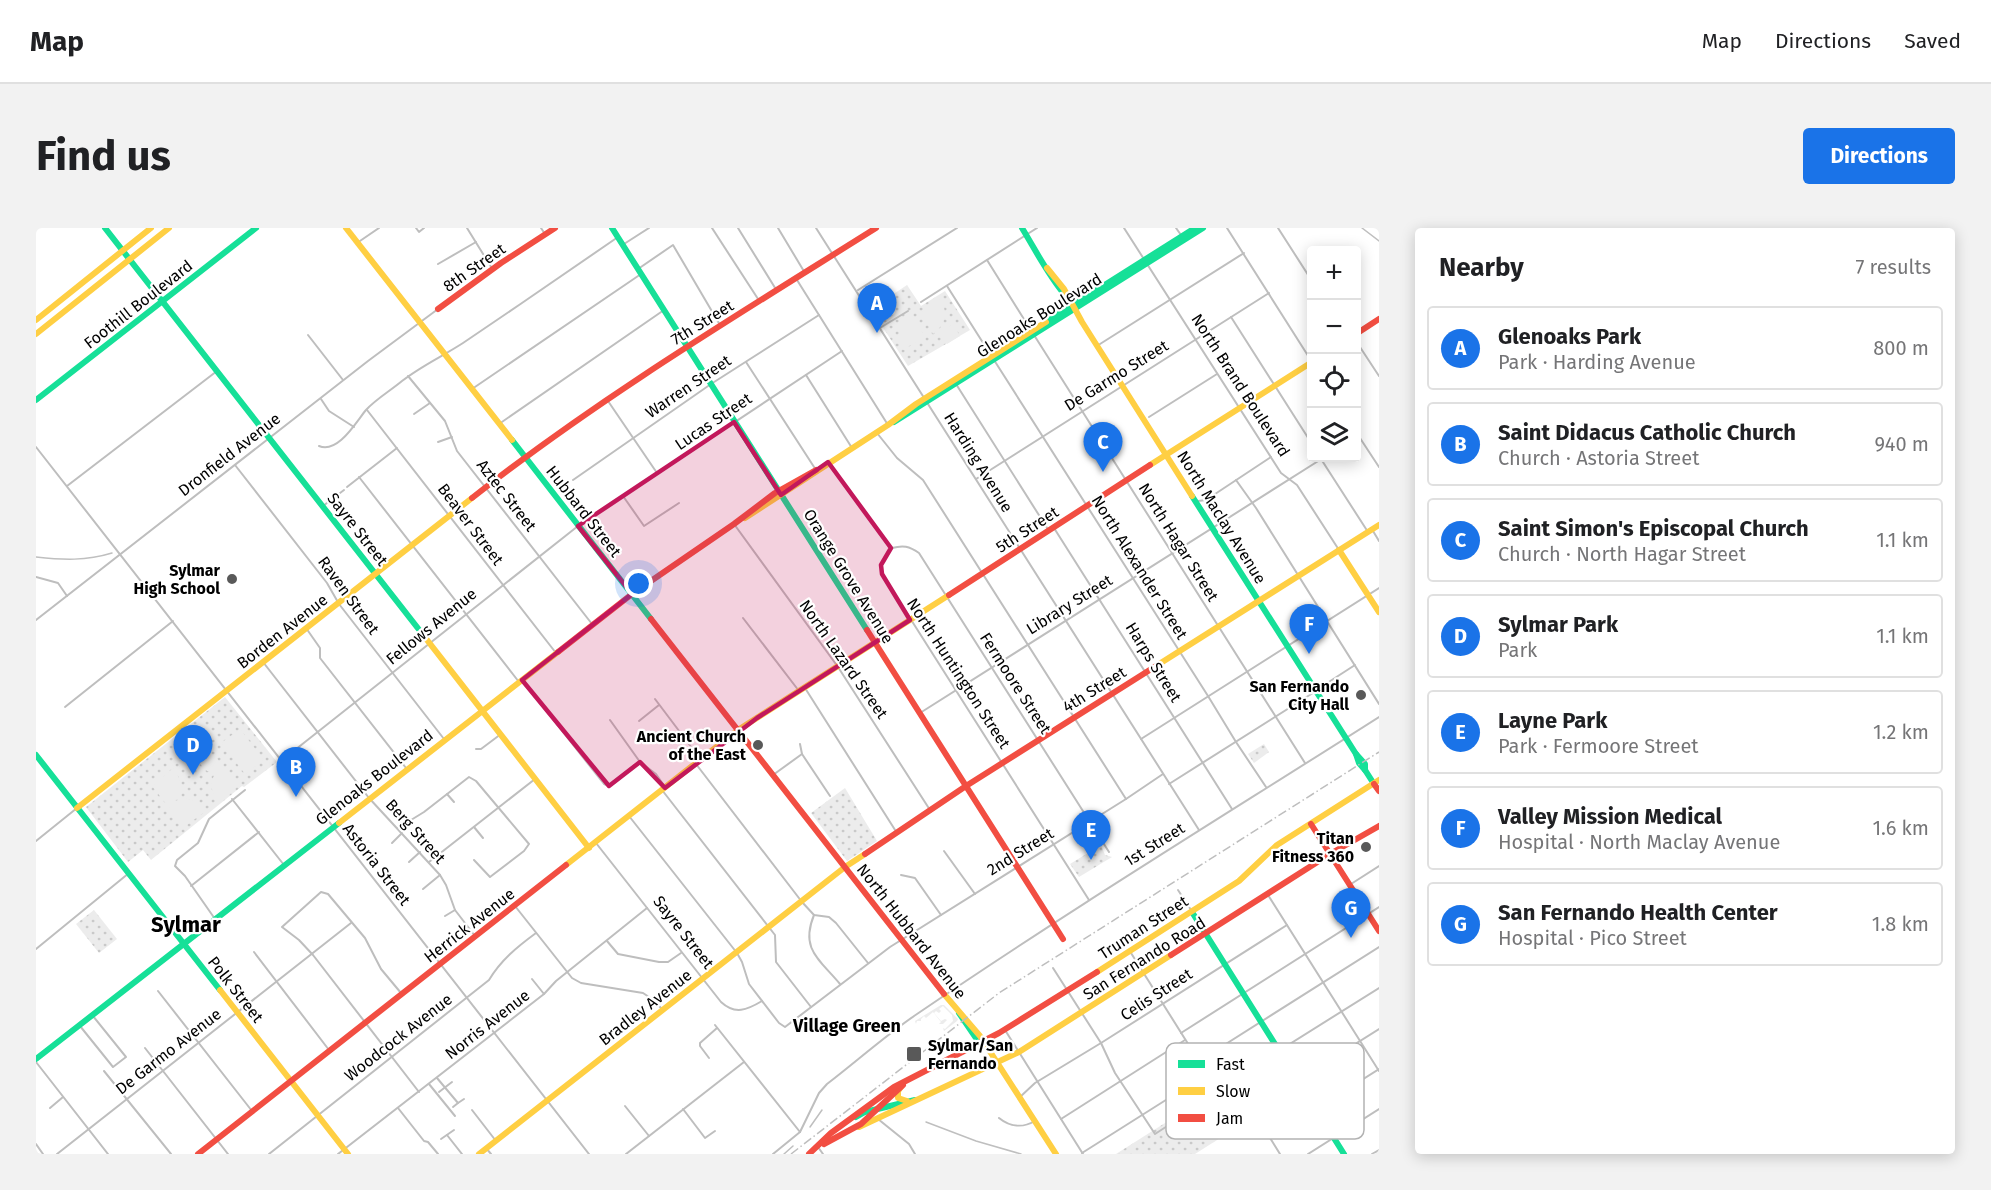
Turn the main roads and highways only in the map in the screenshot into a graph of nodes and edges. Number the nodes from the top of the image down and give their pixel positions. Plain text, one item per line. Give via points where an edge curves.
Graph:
1 (105, 228) edge
2 (150, 228) edge
3 (170, 228) edge
4 (256, 228) edge
5 (346, 228) edge
6 (555, 228) edge
7 (612, 228) edge
8 (876, 228) edge
9 (1022, 228) edge
10 (1195, 228) edge
11 (1203, 228) edge
12 (543, 231) edge
13 (1182, 238) junction
14 (162, 302) junction
15 (1073, 308) junction
16 (438, 309) road end
17 (1379, 319) edge
18 (36, 320) edge
19 (1361, 331) edge
20 (36, 334) edge
21 (687, 347) junction
22 (1307, 365) edge
23 (36, 400) edge
24 (545, 444) joint
25 (1166, 454) junction
26 (524, 457) junction
27 (780, 493) junction
28 (1379, 525) edge
29 (1338, 550) junction
30 (376, 574) junction
31 (632, 594) junction
32 (1259, 600) junction
33 (1379, 612) edge
34 (874, 642) junction
35 (483, 710) junction
36 (757, 718) joint
37 (738, 730) junction
38 (36, 755) edge
39 (1376, 782) edge
40 (966, 786) junction
41 (1379, 791) edge
42 (77, 808) junction
43 (1311, 824) junction
44 (1379, 826) edge
45 (590, 848) junction
46 (1330, 854) junction
47 (845, 867) junction
48 (827, 881) joint
49 (1192, 912) junction
50 (1379, 931) edge
51 (1206, 934) junction
52 (1063, 939) dead end
53 (184, 944) junction
54 (982, 1042) junction
55 (1274, 1043) edge
56 (36, 1061) edge
57 (997, 1062) junction
58 (909, 1079) junction
59 (291, 1081) junction
60 (901, 1086) junction
61 (916, 1100) junction
62 (907, 1101) junction
63 (878, 1108) junction
64 (852, 1130) junction
65 (826, 1139) junction
66 (1335, 1139) edge
67 (818, 1147) junction
68 (346, 1151) edge
69 (198, 1154) edge
70 (479, 1154) edge
71 (809, 1154) edge
72 (1056, 1154) edge
73 (1344, 1154) edge

1 - 14 main road, Sayre Street
2 - 18 main road
3 - 20 main road
4 - 14 main road, Foothill Boulevard
5 - 26 main road, Hubbard Street
6 - 12 main road, 8th Street
7 - 21 main road, Orange Grove Avenue
8 - 21 main road, 7th Street
9 - 15 main road, North Maclay Avenue
10 - 13 main road, Glenoaks Boulevard
11 - 13 main road, Glenoaks Boulevard
12 - 16 main road, 8th Street
13 - 15 main road, Glenoaks Boulevard
14 - 23 main road, Foothill Boulevard
14 - 30 main road, Sayre Street
15 - 25 main road, North Maclay Avenue
15 - 27 main road, Glenoaks Boulevard
17 - 19 main road
21 - 24 main road, 7th Street
21 - 27 main road, Orange Grove Avenue
22 - 25 main road, 5th Street
24 - 26 main road, Borden Avenue
25 - 32 main road, North Maclay Avenue
25 - 34 main road, 5th Street
26 - 30 main road, Borden Avenue
26 - 31 main road, Hubbard Street
27 - 31 main road, Glenoaks Boulevard
27 - 34 main road, Orange Grove Avenue
28 - 29 main road, 4th Street
29 - 32 main road, 4th Street
29 - 33 main road, North Brand Boulevard
30 - 35 main road, Sayre Street
30 - 42 main road, Borden Avenue
31 - 35 main road, Glenoaks Boulevard
31 - 37 main road, Hubbard Street
32 - 39 main road, North Maclay Avenue
32 - 40 main road, 4th Street
34 - 36 main road, 5th Street
34 - 40 main road, Orange Grove Avenue
35 - 45 main road, Sayre Street
35 - 53 main road, Glenoaks Boulevard
36 - 37 main road, Herrick Avenue
37 - 45 main road, Herrick Avenue
37 - 47 main road, Hubbard Street
38 - 42 main road, Polk Street
39 - 41 main road, North Maclay Avenue
39 - 43 main road, Truman Street
40 - 47 main road, 4th Street
40 - 52 main road, Orange Grove Avenue
42 - 53 main road, Polk Street
43 - 46 main road
43 - 49 main road, Truman Street via 1274,848 1239,881
44 - 46 main road, San Fernando Road
45 - 59 main road, Herrick Avenue
46 - 50 main road
46 - 51 main road, San Fernando Road
47 - 48 main road, 4th Street
47 - 54 main road, North Hubbard Avenue
48 - 70 main road, Bradley Avenue
49 - 51 main road
49 - 54 main road, Truman Street
51 - 55 main road
51 - 57 main road, San Fernando Road
53 - 56 main road, Glenoaks Boulevard
53 - 59 main road, Polk Street
54 - 57 main road
54 - 58 main road, Truman Street
57 - 61 main road, San Fernando Road
57 - 72 main road
58 - 60 main road, Truman Street
58 - 65 main road, Truman Street via 865,1107
59 - 68 main road, Polk Street
59 - 69 main road, Herrick Avenue
60 - 62 main road via 898,1098
60 - 63 main road, Truman Street
61 - 62 main road, San Fernando Road
61 - 64 main road, San Fernando Road
62 - 63 main road, San Fernando Road
63 - 64 main road, Truman Street
63 - 65 main road, San Fernando Road via 857,1116
64 - 67 main road, San Fernando Road
65 - 67 main road, San Fernando Road
66 - 73 main road
67 - 71 main road, San Fernando Road

